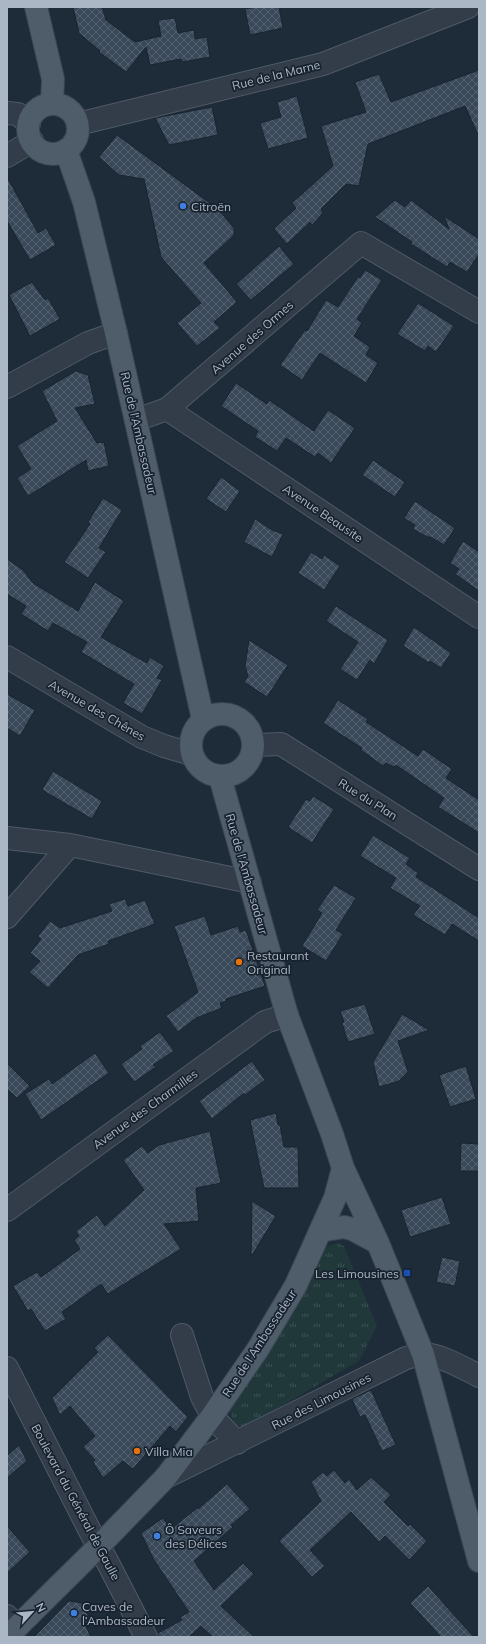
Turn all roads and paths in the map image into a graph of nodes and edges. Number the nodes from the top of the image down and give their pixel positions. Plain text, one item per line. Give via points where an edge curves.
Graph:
1 (36, 7) edge
2 (468, 7) edge
3 (52, 104) junction
4 (7, 113) edge
5 (78, 124) junction
6 (30, 133) junction
7 (66, 150) junction
8 (7, 156) edge
9 (479, 312) edge
10 (116, 333) junction
11 (7, 387) edge
12 (167, 409) junction
13 (136, 420) junction
14 (479, 617) edge
15 (7, 657) edge
16 (203, 719) junction
17 (253, 745) junction
18 (191, 754) junction
19 (220, 777) junction
20 (7, 838) edge
21 (70, 845) junction
22 (479, 869) edge
23 (250, 882) junction
24 (7, 917) edge
25 (287, 1015) junction
26 (343, 1168) junction
27 (7, 1210) edge
28 (320, 1231) junction
29 (378, 1243) junction
30 (182, 1335) dead end
31 (423, 1354) junction
32 (7, 1368) edge
33 (479, 1376) edge
34 (212, 1416) junction
35 (237, 1443) junction
36 (166, 1477) junction
37 (99, 1546) junction
38 (479, 1561) edge
39 (10, 1626) edge
40 (146, 1637) edge

1 - 3 main road via 53,80
2 - 5 street, Rue de la Marne via 323,64
3 - 5 main road via 66,107
3 - 6 main road via 37,110 32,116
4 - 6 street via 18,114
5 - 7 main road via 76,139
6 - 7 main road via 43,151 58,153
6 - 8 street
7 - 10 main road, Rue de l'Ambassadeur via 84,202
9 - 12 street, Avenue des Ormes via 361,243
10 - 11 street via 88,343
10 - 13 main road, Rue de l'Ambassadeur
12 - 13 street, Avenue des Ormes
12 - 14 street, Avenue Beausite
13 - 16 main road, Rue de l'Ambassadeur
15 - 18 street, Avenue des Chênes via 142,737
16 - 17 main road via 222,713 240,719 247,726
16 - 18 main road via 192,734
17 - 19 main road via 252,755 239,772
17 - 22 street, Rue du Plan via 281,744
18 - 19 main road via 202,770
19 - 23 main road, Rue de l'Ambassadeur
20 - 21 street
21 - 23 street
21 - 24 street
23 - 25 main road, Rue de l'Ambassadeur
25 - 26 main road, Rue de l'Ambassadeur
25 - 27 street, Avenue des Charmilles via 265,1022
26 - 28 main road, Rue de l'Ambassadeur via 335,1198
26 - 29 main road
28 - 29 main road via 344,1227
28 - 34 main road, Rue de l'Ambassadeur via 296,1285 258,1349
29 - 31 main road
30 - 34 street via 202,1397
31 - 33 street via 450,1362
31 - 35 street, Rue des Limousines via 406,1358
31 - 38 main road
32 - 37 street, Boulevard du Général de Gaulle
34 - 35 street
34 - 36 main road, Rue de l'Ambassadeur
35 - 36 street, Rue des Limousines
36 - 37 main road, Rue de l'Ambassadeur
37 - 39 main road, Rue de l'Ambassadeur
37 - 40 street, Boulevard du Général de Gaulle

